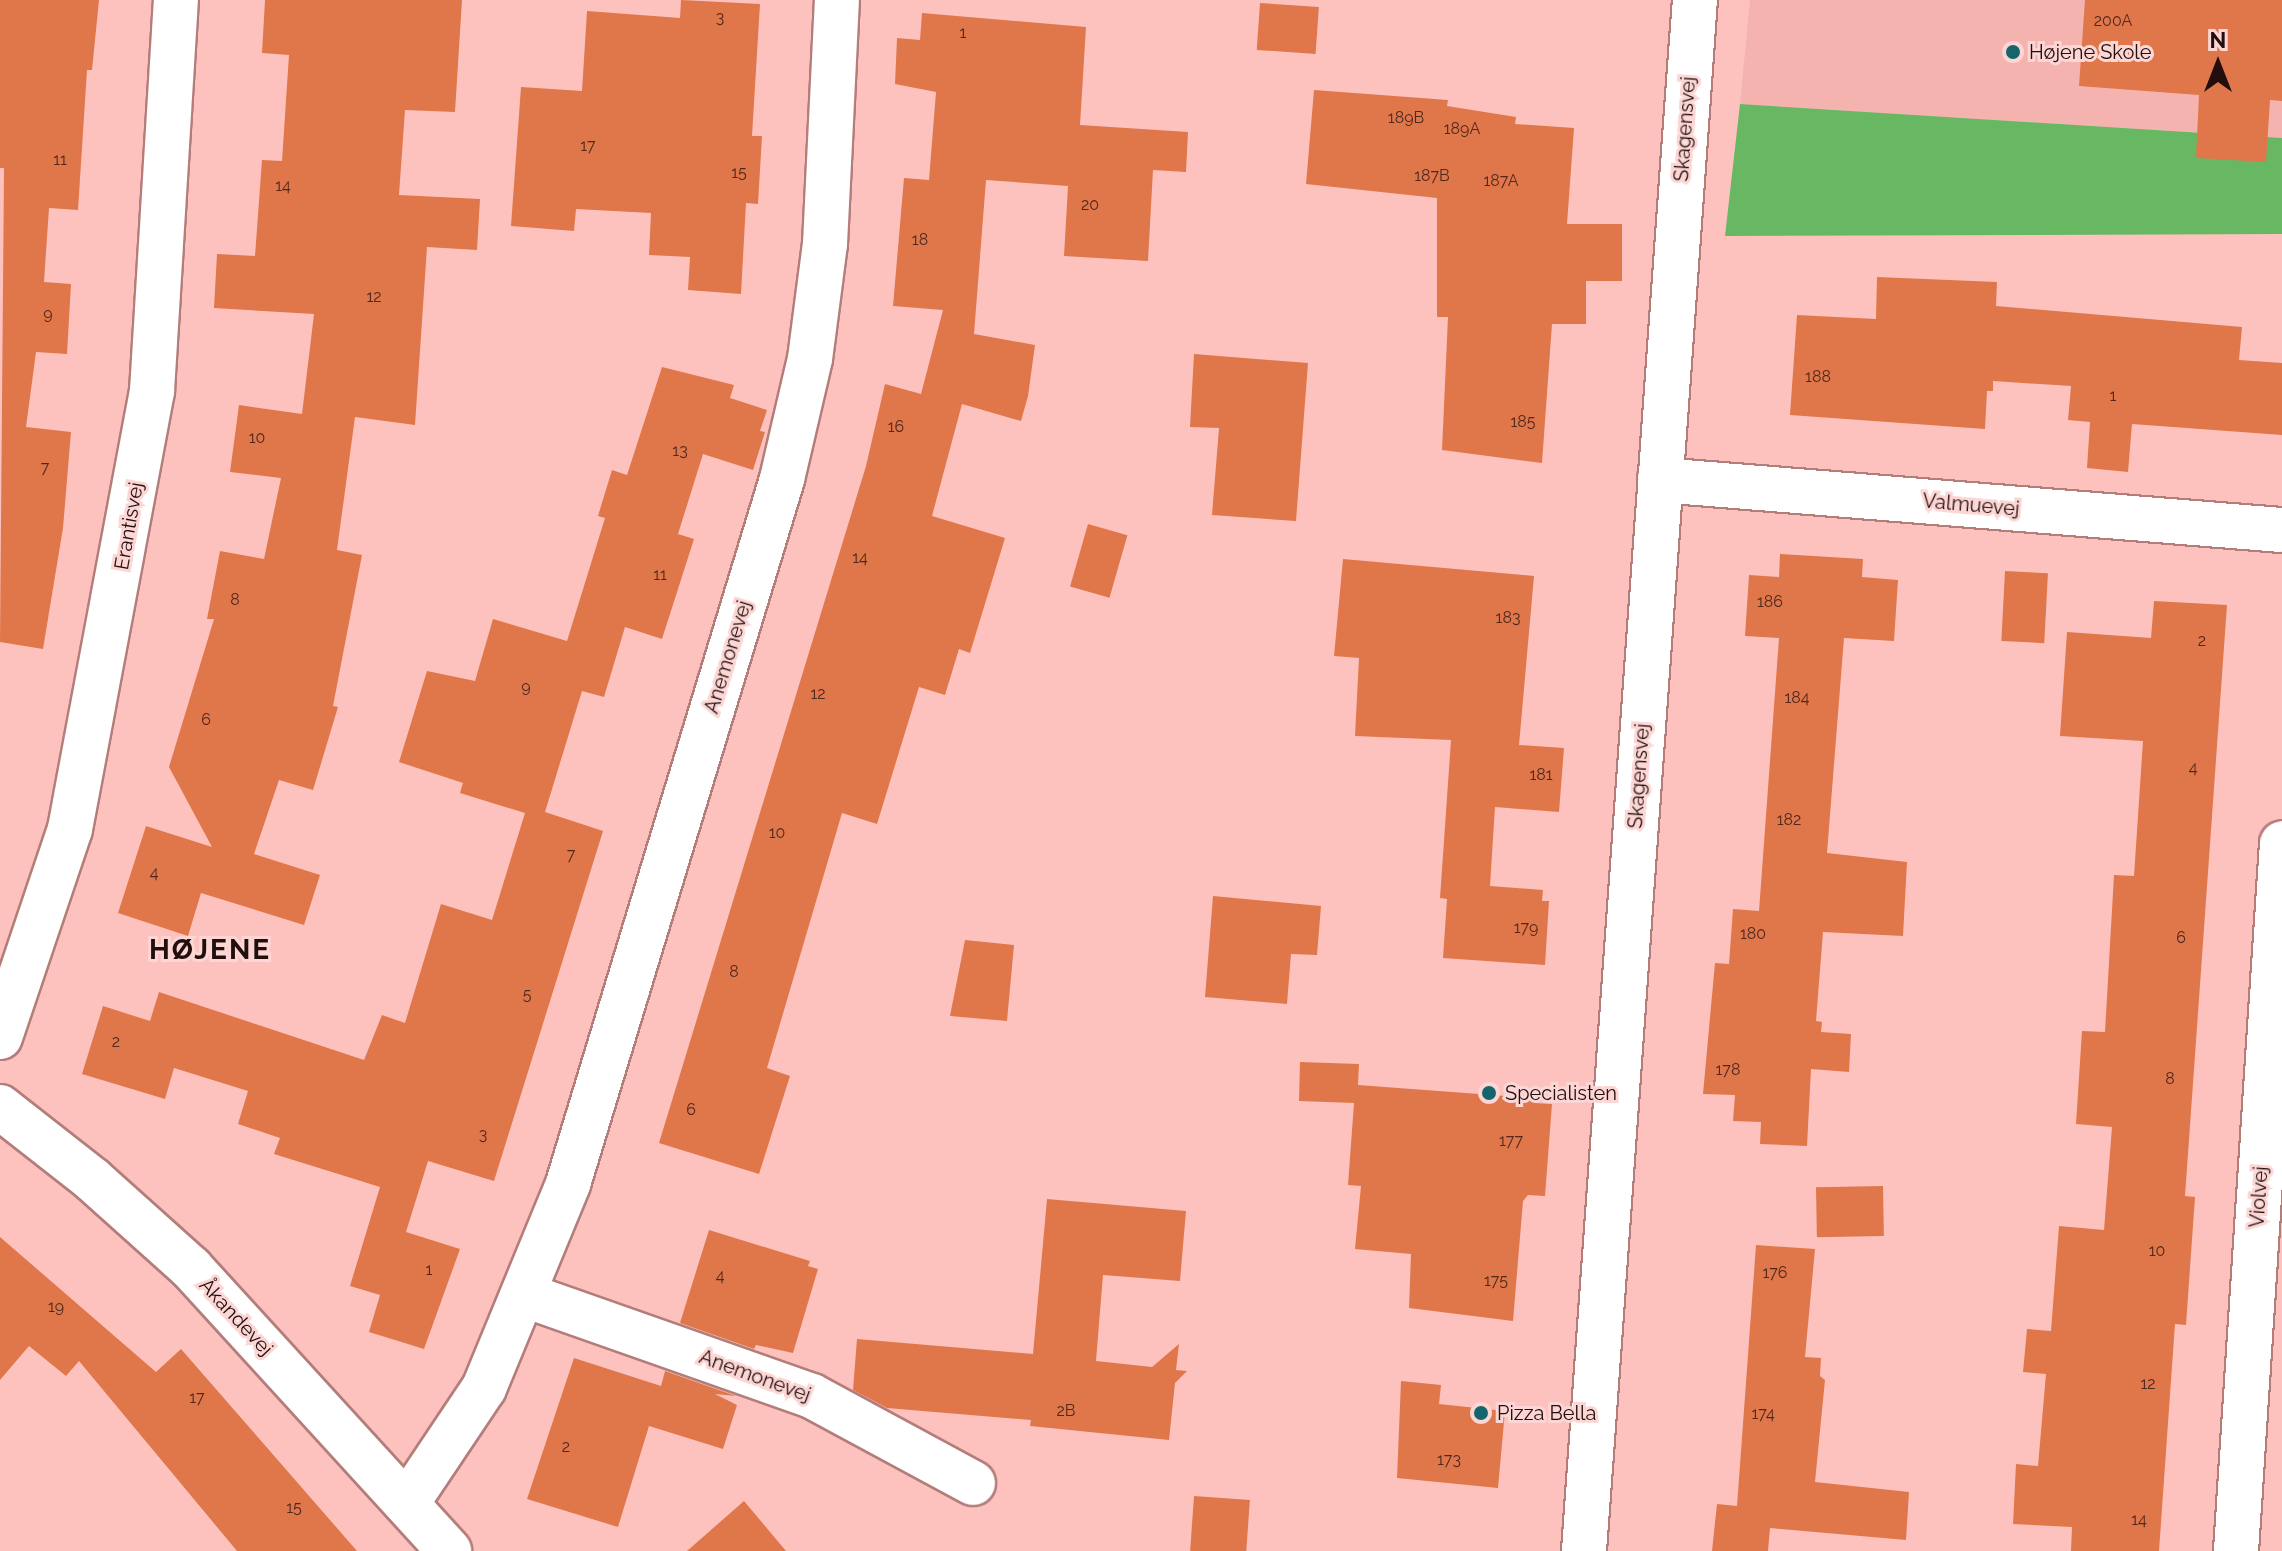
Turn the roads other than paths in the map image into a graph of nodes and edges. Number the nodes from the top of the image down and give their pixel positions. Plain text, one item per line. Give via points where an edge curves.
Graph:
1 (176, 0) edge
2 (837, 0) edge
3 (1695, 0) edge
4 (1660, 480) junction
5 (2282, 530) edge
6 (2282, 843) edge
7 (0, 1037) edge
8 (0, 1107) edge
9 (525, 1295) junction
10 (973, 1483) dead end
11 (407, 1503) junction
12 (449, 1551) edge
13 (1584, 1551) edge
14 (2236, 1551) edge

1 - 7 street, Erantisvej via 147,421 70,829
2 - 9 street, Anemonevej via 825,244 810,359 785,464 568,1184
3 - 4 street, Skagensvej
4 - 5 street, Valmuevej
4 - 13 street, Skagensvej
6 - 14 street, Violvej
8 - 11 street, Åkandevej via 93,1180 191,1268
9 - 10 street, Anemonevej via 812,1396
9 - 11 street, Anemonevej via 484,1388
11 - 12 street, Åkandevej

